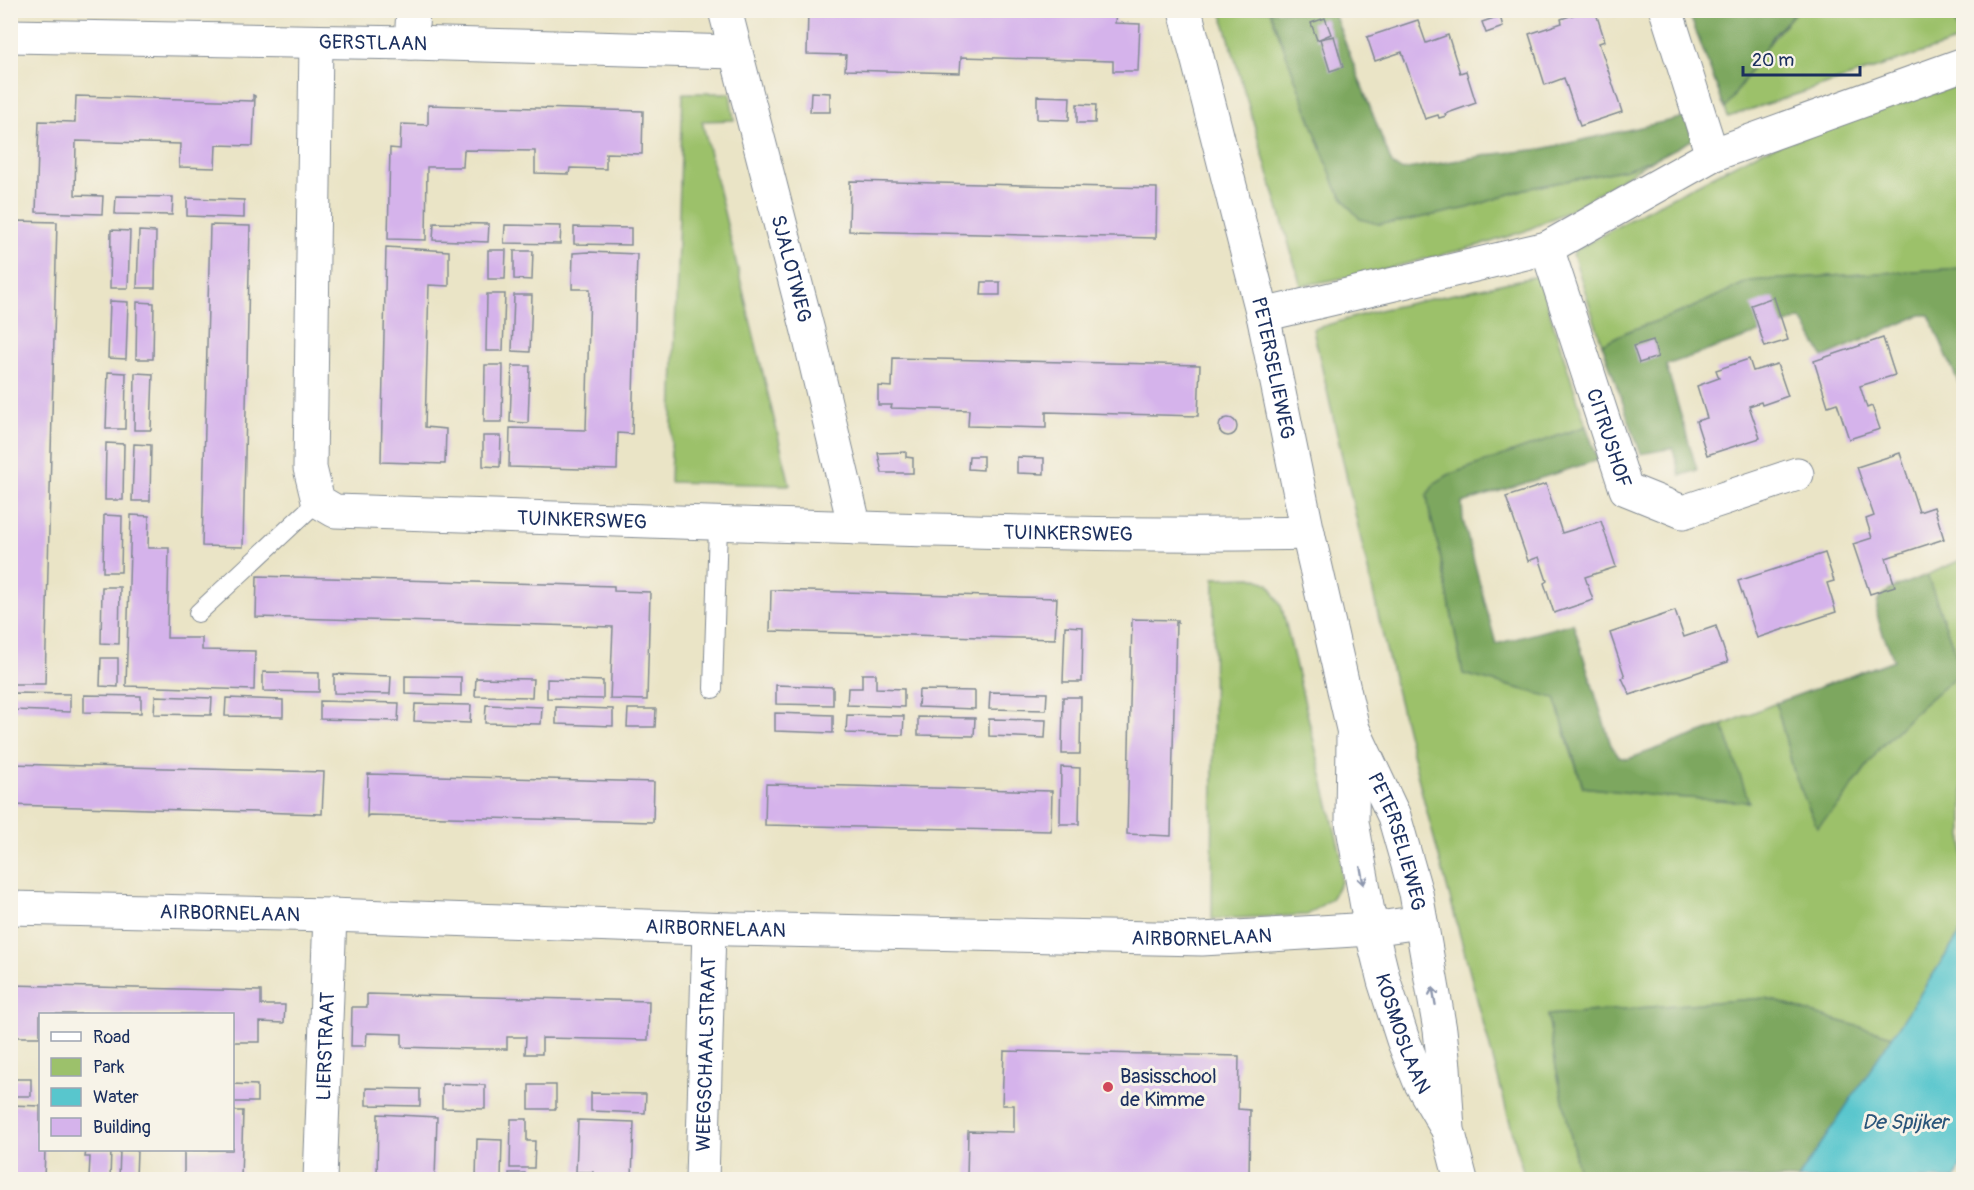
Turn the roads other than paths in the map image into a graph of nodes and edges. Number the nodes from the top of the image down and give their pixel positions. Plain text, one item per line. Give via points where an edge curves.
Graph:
1 (413, 10) edge
2 (725, 10) edge
3 (1185, 10) edge
4 (1666, 10) edge
5 (10, 36) edge
6 (316, 43) junction
7 (411, 43) junction
8 (735, 52) junction
9 (1964, 64) edge
10 (1713, 155) junction
11 (1547, 248) junction
12 (1263, 315) junction
13 (1797, 474) dead end
14 (318, 501) junction
15 (718, 525) junction
16 (855, 528) junction
17 (1308, 533) junction
18 (198, 613) dead end
19 (713, 689) dead end
20 (1353, 729) junction
21 (10, 908) edge
22 (330, 915) junction
23 (1421, 922) junction
24 (709, 929) junction
25 (1371, 929) junction
26 (1448, 1131) junction
27 (320, 1179) edge
28 (702, 1179) edge
29 (1461, 1179) edge

1 - 7 street
2 - 8 street, SJALOTWEG
3 - 12 street, PETERSELIEWEG
4 - 10 street
5 - 6 street, GERSTLAAN
6 - 7 street, GERSTLAAN
6 - 14 street via 310,468
7 - 8 street, GERSTLAAN
8 - 16 street, SJALOTWEG via 806,320
9 - 10 street
10 - 11 street
11 - 12 street
11 - 13 street, CITRUSHOF via 1626,489 1683,512
12 - 17 street, PETERSELIEWEG
14 - 15 street, TUINKERSWEG via 335,511
14 - 18 lane
15 - 16 street, TUINKERSWEG
15 - 19 lane
16 - 17 street, TUINKERSWEG via 1204,536
17 - 20 street, PETERSELIEWEG
20 - 23 street, PETERSELIEWEG via 1394,816
20 -> 25 street, PETERSELIEWEG via 1352,822
21 - 22 street, AIRBORNELAAN
22 - 24 street, AIRBORNELAAN
22 - 27 street, LIERSTRAAT
23 - 25 street, AIRBORNELAAN
26 -> 23 street, KOSMOSLAAN via 1444,1067
24 - 25 street, AIRBORNELAAN via 1202,939
24 - 28 street, WEEGSCHAALSTRAAT
25 - 26 street, KOSMOSLAAN via 1403,1040 1420,1082
26 - 29 street, KOSMOSLAAN

